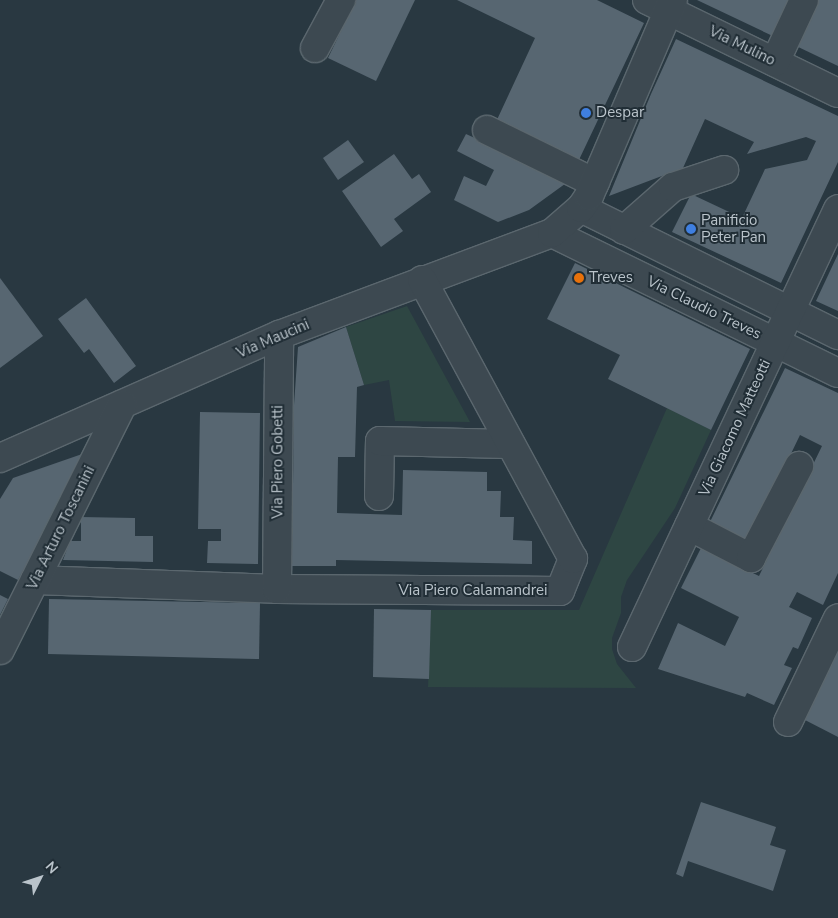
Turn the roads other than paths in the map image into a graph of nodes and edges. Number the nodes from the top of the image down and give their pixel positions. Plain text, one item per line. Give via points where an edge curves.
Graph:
1 (341, 0) edge
2 (804, 0) edge
3 (663, 3) edge
4 (315, 48) dead end
5 (775, 62) junction
6 (838, 93) edge
7 (487, 130) dead end
8 (724, 170) dead end
9 (595, 183) junction
10 (581, 208) junction
11 (838, 209) edge
12 (624, 230) junction
13 (552, 234) junction
14 (422, 280) junction
15 (790, 311) junction
16 (279, 335) junction
17 (838, 335) edge
18 (775, 342) junction
19 (838, 373) edge
20 (122, 405) junction
21 (508, 444) junction
22 (0, 458) edge
23 (799, 466) dead end
24 (379, 496) dead end
25 (689, 526) junction
26 (35, 580) junction
27 (277, 589) junction
28 (838, 618) edge
29 (632, 647) dead end
30 (0, 650) edge
31 (788, 722) dead end

1 - 4 street
2 - 5 street
3 - 5 street, Via Mulino
3 - 9 street
5 - 6 street, Via Mulino
7 - 9 street
8 - 12 street via 673,188
9 - 10 street
10 - 12 street
10 - 13 street
11 - 15 street, Via Giacomo Matteotti
12 - 15 street
13 - 14 street, Via Maucini
13 - 18 street, Via Claudio Treves
14 - 16 street, Via Maucini
14 - 21 street, Via Piero Calamandrei
15 - 17 street
15 - 18 street, Via Giacomo Matteotti
16 - 20 street, Via Maucini
16 - 27 street, Via Piero Gobetti
18 - 19 street, Via Claudio Treves
18 - 25 street, Via Giacomo Matteotti
20 - 22 street, Via Maucini
20 - 26 street, Via Arturo Toscanini
21 - 24 street via 380,441
21 - 27 street, Via Piero Calamandrei via 573,559 560,592
23 - 25 street via 751,558
25 - 29 street, Via Giacomo Matteotti
26 - 27 street, Via Piero Calamandrei
26 - 30 street, Via Arturo Toscanini
28 - 31 street

